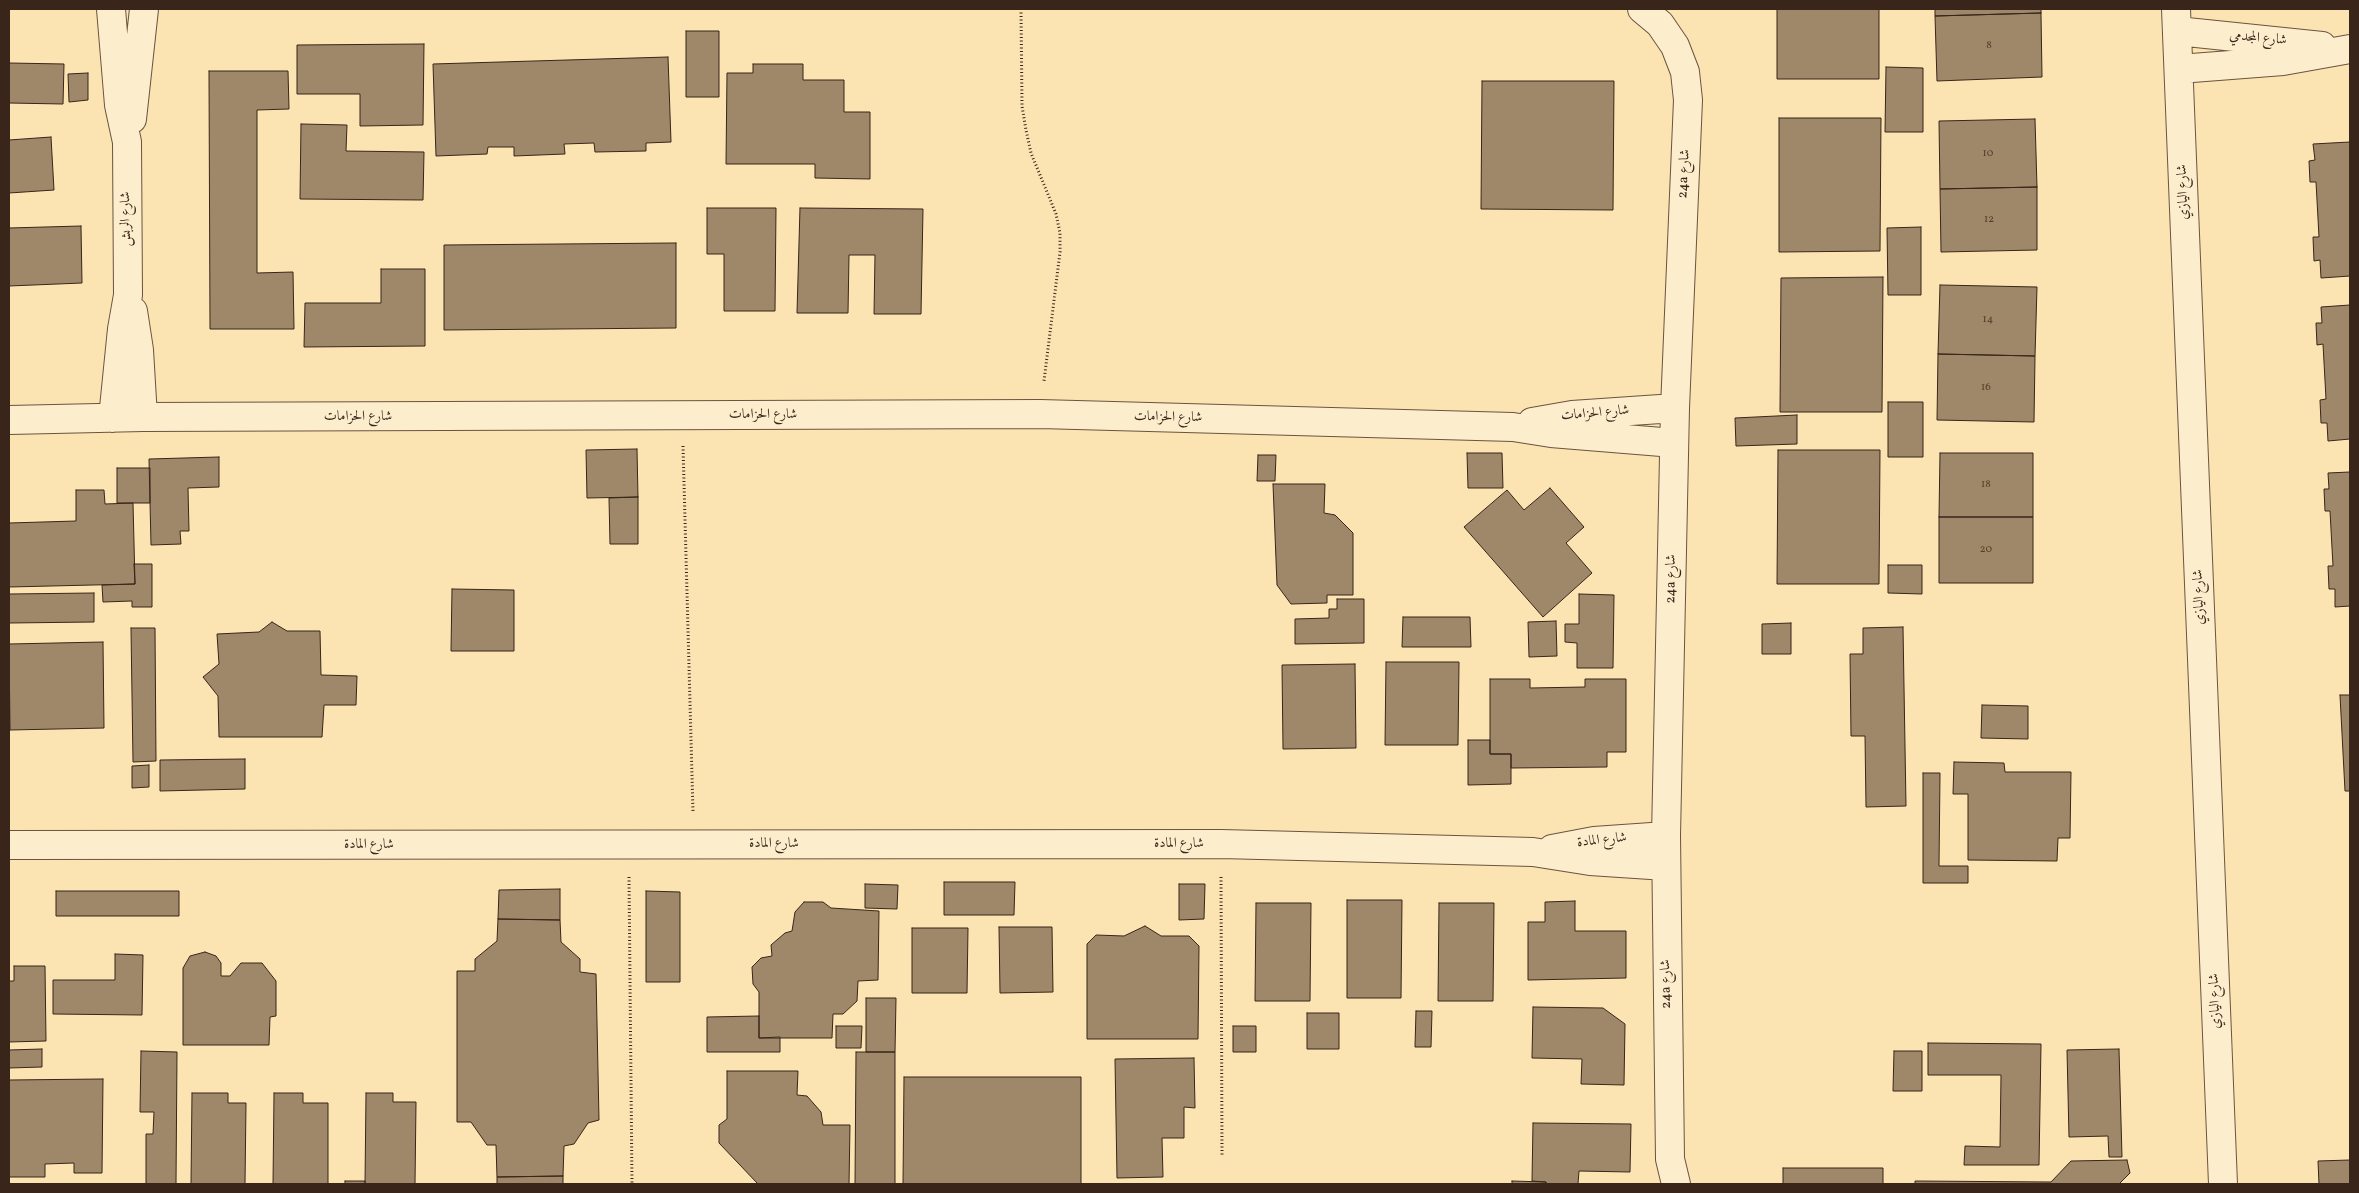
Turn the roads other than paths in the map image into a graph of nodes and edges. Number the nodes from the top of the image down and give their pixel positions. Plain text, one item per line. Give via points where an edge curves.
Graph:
1 (112, 9) edge
2 (144, 9) edge
3 (1642, 9) edge
4 (2177, 20) edge
5 (2344, 49) edge
6 (2179, 69) junction
7 (126, 142) junction
8 (128, 295) junction
9 (1675, 408) junction
10 (113, 418) junction
11 (143, 418) junction
12 (9, 420) edge
13 (1517, 427) junction
14 (1674, 443) junction
15 (1666, 836) junction
16 (9, 845) edge
17 (1539, 853) junction
18 (1666, 866) junction
19 (1670, 1177) edge
20 (2223, 1184) edge

1 - 7 street, شارع الربش via 119,105
2 - 7 street, شارع الربش via 134,108
3 - 9 street, 24a شارع via 1660,24 1675,46 1685,72 1688,100
4 - 5 street, شارع المجدمي
4 - 6 street, شارع اليازي
5 - 6 street, شارع المجدمي via 2283,61
6 - 20 street, شارع اليازي
7 - 8 street, شارع الربش
8 - 10 street, شارع الربش
8 - 11 street, شارع الربش via 140,350
9 - 13 street, شارع الحزامات via 1572,415
9 - 14 street, 24a شارع
10 - 11 street, شارع الحزامات
10 - 12 street, شارع الحزامات
11 - 13 street, شارع الحزامات via 1040,414
13 - 14 street, شارع الحزامات via 1568,435
14 - 15 street, 24a شارع
15 - 17 street, شارع المادة via 1594,841
15 - 18 street, 24a شارع
16 - 17 street, شارع المادة via 1221,844
17 - 18 street, شارع المادة via 1590,861
18 - 19 street, 24a شارع

